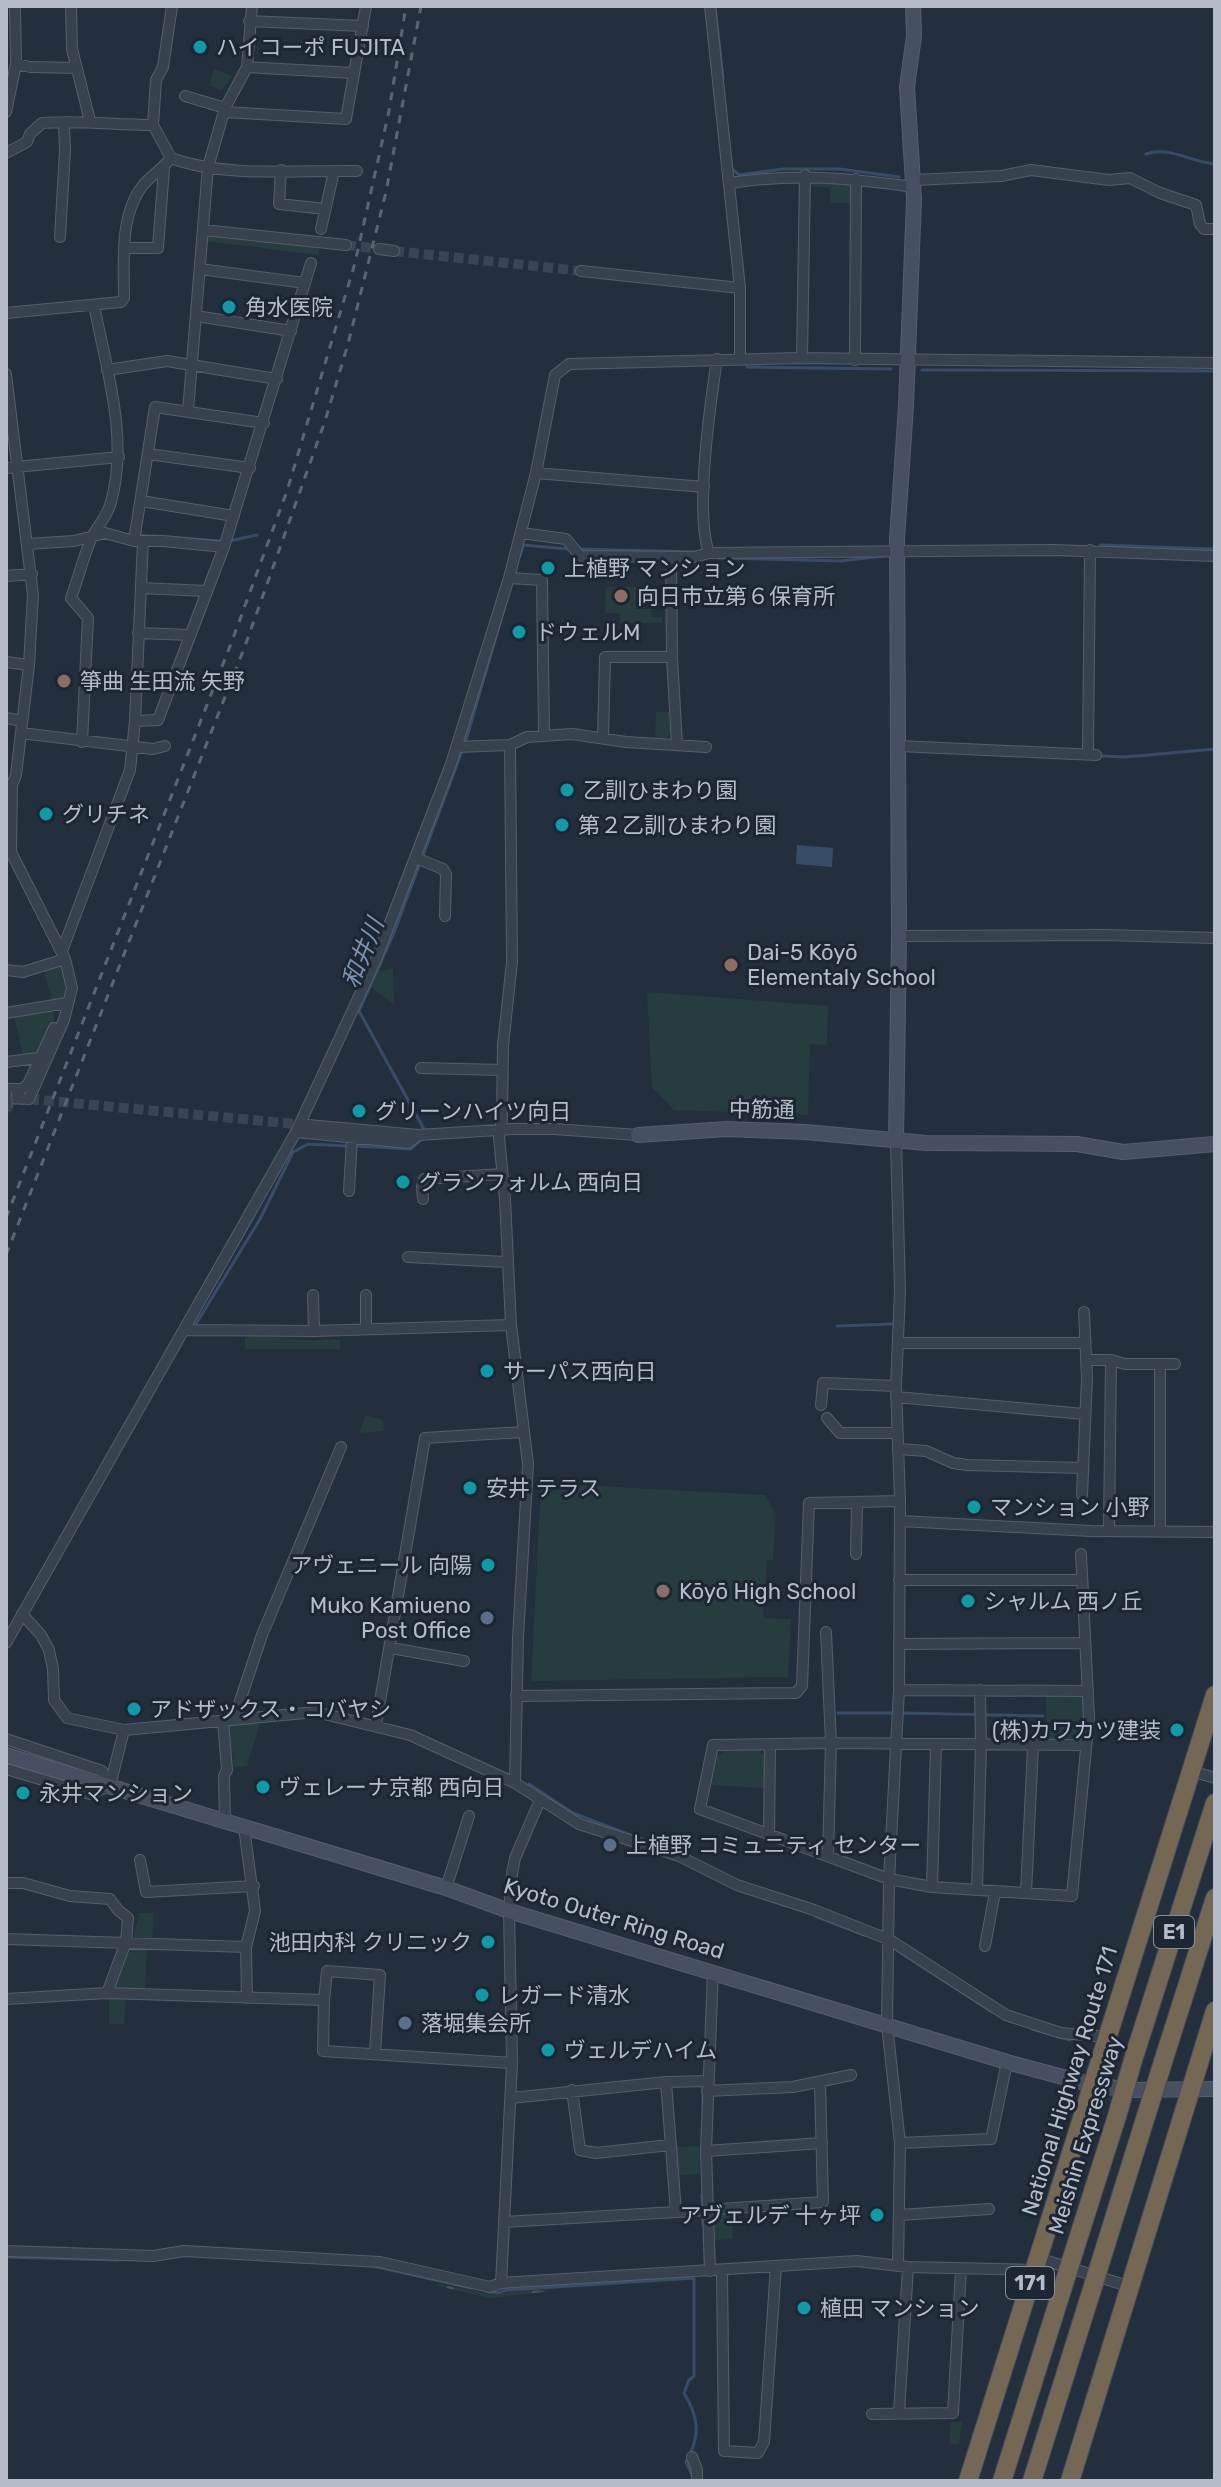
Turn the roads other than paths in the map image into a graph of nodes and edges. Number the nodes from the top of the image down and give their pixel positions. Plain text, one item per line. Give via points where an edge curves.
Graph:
1 (15, 6) edge
2 (71, 6) edge
3 (172, 6) edge
4 (252, 6) edge
5 (366, 6) edge
6 (710, 6) edge
7 (913, 6) edge
8 (249, 21) junction
9 (363, 26) junction
10 (16, 64) junction
11 (247, 67) junction
12 (76, 68) junction
13 (353, 73) junction
14 (185, 96) dead end
15 (224, 110) junction
16 (6, 112) edge
17 (90, 121) junction
18 (64, 124) junction
19 (153, 125) junction
20 (6, 153) edge
21 (171, 158) junction
22 (208, 167) junction
23 (164, 168) junction
24 (281, 170) junction
25 (334, 171) junction
26 (357, 171) dead end
27 (805, 175) junction
28 (856, 179) junction
29 (730, 183) junction
30 (914, 183) junction
31 (127, 203) dead end
32 (325, 209) junction
33 (127, 227) junction
34 (321, 229) dead end
35 (1215, 229) edge
36 (203, 230) junction
37 (60, 237) dead end
38 (346, 245) tunnel mouth
39 (125, 248) junction
40 (379, 249) tunnel mouth
41 (394, 251) tunnel mouth
42 (311, 263) dead end
43 (200, 269) junction
44 (581, 271) tunnel mouth
45 (305, 283) junction
46 (740, 288) junction
47 (94, 305) junction
48 (6, 313) edge
49 (196, 316) junction
50 (291, 331) junction
51 (740, 358) junction
52 (802, 358) junction
53 (717, 359) junction
54 (855, 360) junction
55 (908, 361) junction
56 (1215, 363) edge
57 (193, 365) junction
58 (107, 370) junction
59 (6, 374) edge
60 (277, 379) junction
61 (188, 411) junction
62 (264, 423) junction
63 (148, 454) junction
64 (119, 457) junction
65 (19, 467) junction
66 (6, 468) edge
67 (250, 468) junction
68 (536, 473) junction
69 (704, 487) junction
70 (141, 501) junction
71 (234, 516) junction
72 (521, 533) junction
73 (93, 535) junction
74 (139, 541) junction
75 (28, 544) junction
76 (224, 547) junction
77 (897, 550) junction
78 (1090, 550) junction
79 (704, 554) junction
80 (1215, 556) edge
81 (671, 557) junction
82 (32, 574) junction
83 (6, 576) edge
84 (509, 578) junction
85 (141, 588) junction
86 (207, 591) junction
87 (138, 633) junction
88 (190, 635) junction
89 (672, 657) junction
90 (6, 662) edge
91 (29, 665) junction
92 (137, 677) junction
93 (173, 679) junction
94 (6, 718) edge
95 (22, 721) junction
96 (135, 721) junction
97 (21, 733) junction
98 (544, 735) junction
99 (603, 738) junction
100 (82, 742) junction
101 (510, 745) junction
102 (677, 745) junction
103 (165, 746) dead end
104 (899, 746) junction
105 (132, 747) junction
106 (456, 747) junction
107 (706, 747) dead end
108 (9, 784) edge
109 (9, 852) edge
110 (416, 858) junction
111 (445, 916) dead end
112 (899, 936) junction
113 (1215, 938) edge
114 (64, 955) junction
115 (6, 970) edge
116 (67, 1003) junction
117 (6, 1013) edge
118 (38, 1058) junction
119 (6, 1062) edge
120 (421, 1068) dead end
121 (502, 1070) junction
122 (6, 1091) edge
123 (6, 1098) edge
124 (7, 1108) edge
125 (308, 1125) tunnel mouth
126 (501, 1129) junction
127 (296, 1132) junction
128 (423, 1134) junction
129 (638, 1135) joint
130 (352, 1138) junction
131 (896, 1141) junction
132 (1215, 1144) edge
133 (502, 1174) junction
134 (349, 1191) dead end
135 (423, 1199) dead end
136 (408, 1257) dead end
137 (506, 1262) junction
138 (313, 1295) dead end
139 (366, 1295) dead end
140 (1084, 1312) dead end
141 (511, 1325) junction
142 (366, 1329) junction
143 (184, 1330) junction
144 (314, 1331) junction
145 (899, 1343) junction
146 (1085, 1343) junction
147 (1087, 1360) junction
148 (1111, 1360) junction
149 (1160, 1364) junction
150 (1175, 1364) dead end
151 (896, 1392) junction
152 (821, 1405) dead end
153 (1084, 1414) junction
154 (827, 1418) dead end
155 (524, 1432) junction
156 (896, 1433) junction
157 (341, 1447) dead end
158 (898, 1449) junction
159 (1082, 1468) junction
160 (1082, 1495) dead end
161 (900, 1501) junction
162 (857, 1503) junction
163 (900, 1521) junction
164 (1109, 1531) junction
165 (1160, 1532) junction
166 (1215, 1532) edge
167 (856, 1554) dead end
168 (1081, 1554) dead end
169 (899, 1580) junction
170 (1081, 1580) junction
171 (22, 1614) junction
172 (826, 1632) dead end
173 (6, 1643) edge
174 (1084, 1643) junction
175 (900, 1644) junction
176 (391, 1648) junction
177 (464, 1661) dead end
178 (899, 1690) junction
179 (980, 1690) junction
180 (1088, 1691) junction
181 (1215, 1695) edge
182 (516, 1696) junction
183 (229, 1720) junction
184 (376, 1725) junction
185 (124, 1730) junction
186 (6, 1739) edge
187 (831, 1743) junction
188 (770, 1744) junction
189 (895, 1744) junction
190 (936, 1745) junction
191 (981, 1745) junction
192 (1085, 1745) junction
193 (1033, 1746) junction
194 (6, 1755) edge
195 (6, 1769) edge
196 (1191, 1771) junction
197 (1215, 1778) edge
198 (515, 1783) junction
199 (110, 1786) junction
200 (540, 1800) junction
201 (1215, 1803) edge
202 (469, 1816) dead end
203 (225, 1821) junction
204 (244, 1827) junction
205 (769, 1836) junction
206 (828, 1856) junction
207 (140, 1860) dead end
208 (889, 1879) junction
209 (6, 1883) edge
210 (254, 1886) junction
211 (932, 1887) junction
212 (446, 1888) junction
213 (977, 1890) junction
214 (995, 1892) junction
215 (1026, 1893) junction
216 (1215, 1898) edge
217 (509, 1911) junction
218 (6, 1939) edge
219 (890, 1940) junction
220 (126, 1942) junction
221 (985, 1946) dead end
222 (246, 1947) junction
223 (713, 1971) junction
224 (107, 1993) junction
225 (247, 1998) junction
226 (6, 1999) edge
227 (324, 2000) junction
228 (1215, 2011) edge
229 (887, 2025) junction
230 (1108, 2037) junction
231 (375, 2053) junction
232 (1007, 2062) junction
233 (512, 2063) junction
234 (851, 2075) dead end
235 (666, 2082) junction
236 (820, 2082) junction
237 (1093, 2085) junction
238 (707, 2086) junction
239 (1215, 2089) edge
240 (572, 2090) junction
241 (1189, 2090) junction
242 (511, 2098) junction
243 (822, 2143) junction
244 (900, 2143) junction
245 (670, 2145) junction
246 (706, 2151) junction
247 (989, 2209) dead end
248 (706, 2211) junction
249 (676, 2212) junction
250 (900, 2215) junction
251 (504, 2222) junction
252 (6, 2251) edge
253 (1036, 2264) junction
254 (776, 2266) junction
255 (903, 2267) junction
256 (961, 2269) junction
257 (722, 2270) junction
258 (710, 2271) junction
259 (501, 2283) junction
260 (1131, 2287) junction
261 (899, 2413) junction
262 (872, 2414) dead end
263 (692, 2457) dead end
264 (697, 2481) edge
265 (968, 2481) edge
266 (1002, 2481) edge
267 (1032, 2481) edge
268 (1070, 2481) edge

1 - 10 street
2 - 12 street
3 - 19 street via 163,67 156,80
4 - 8 street
5 - 9 street
6 - 29 street
7 - 30 street via 907,87
8 - 9 street
8 - 11 street
9 - 13 street
10 - 12 street
10 - 16 street
11 - 13 street
11 - 15 street
12 - 17 street
13 - 15 street via 346,119
14 - 15 street
15 - 22 street
17 - 18 street
17 - 19 street
18 - 20 street via 37,125 27,142
18 - 37 street
19 - 21 street
21 - 22 street
21 - 23 street
22 - 24 street
22 - 36 street
23 - 33 street via 143,185
23 - 39 street via 158,248
24 - 25 street
24 - 32 street via 279,204
25 - 26 street
25 - 32 street
27 - 28 street
27 - 29 street
27 - 52 street
28 - 30 street
28 - 54 street
29 - 46 street
30 - 35 street via 1031,170 1130,178 1196,205 1200,224
30 - 55 street
31 - 33 street
32 - 34 street
33 - 39 street
36 - 38 street
36 - 43 street
39 - 47 street via 124,298
40 - 41 street
42 - 45 street
43 - 45 street
43 - 49 street
44 - 46 street
45 - 50 street
46 - 51 street
47 - 48 street
47 - 58 street
49 - 50 street
49 - 57 street
50 - 60 street
51 - 52 street
51 - 53 street
52 - 54 street
53 - 68 street via 569,364 555,375
53 - 69 street
54 - 55 street
55 - 56 street
55 - 77 street
57 - 58 street via 159,361
57 - 60 street
57 - 61 street
58 - 64 street
59 - 65 street
60 - 62 street
61 - 62 street
61 - 63 street via 155,407
62 - 67 street
63 - 67 street
63 - 70 street
64 - 65 street
64 - 73 street via 111,503
65 - 66 street
65 - 75 street
67 - 71 street
68 - 69 street
68 - 72 street
69 - 79 street
70 - 71 street
70 - 74 street
71 - 76 street
72 - 81 street via 566,539 580,556
72 - 84 street
73 - 74 street
73 - 75 street
73 - 100 street via 71,598 88,618
74 - 76 street
74 - 85 street
75 - 82 street
76 - 86 street
77 - 78 street
77 - 79 street
77 - 104 street
78 - 80 street
78 - 104 street via 1092,755
79 - 81 street
81 - 89 street
82 - 83 street
82 - 91 street
84 - 98 street via 542,580
84 - 106 street
85 - 86 street
85 - 87 street
86 - 88 street
87 - 88 street
87 - 92 street
88 - 93 street
89 - 99 street via 605,657
89 - 102 street
90 - 91 street
91 - 95 street
92 - 93 street
92 - 96 street
93 - 96 street via 158,720
94 - 95 street
95 - 97 street
96 - 105 street
97 - 100 street
97 - 108 street via 16,775
98 - 99 street
98 - 101 street
99 - 102 street
100 - 105 street
101 - 106 street
101 - 121 street via 512,962
102 - 107 street
103 - 105 street
104 - 112 street
105 - 114 street via 130,770
106 - 110 street
108 - 109 street
109 - 114 street
110 - 111 street via 446,874
110 - 127 street via 375,962
112 - 113 street
112 - 131 street
114 - 115 street via 23,972
114 - 116 street via 72,988
116 - 117 street
116 - 118 street
116 - 123 street via 29,1099
118 - 119 street
118 - 122 street via 28,1084
120 - 121 street
121 - 126 street
122 - 124 street, bridge
125 - 128 street, 中筋通
126 - 128 street, 中筋通
126 - 129 street, 中筋通
126 - 133 street
127 - 130 street
127 - 143 street
128 - 130 street via 408,1143
129 - 131 street, 中筋通 via 727,1129
130 - 134 street
131 - 132 street, 中筋通 via 1077,1144 1123,1152
131 - 145 street
133 - 135 street via 424,1179
133 - 137 street
136 - 137 street
137 - 141 street
138 - 144 street
139 - 142 street
140 - 146 street
141 - 142 street
141 - 155 street
142 - 144 street
143 - 144 street
143 - 171 street
145 - 146 street
145 - 151 street
146 - 147 street
147 - 148 street
147 - 153 street
148 - 149 street
148 - 164 street
149 - 150 street
149 - 165 street
151 - 152 street via 823,1383
151 - 153 street
151 - 156 street
153 - 159 street
154 - 156 street via 840,1433
155 - 176 street via 425,1438
155 - 182 street via 528,1464
156 - 158 street
157 - 183 street
158 - 159 street via 926,1451 967,1465
158 - 161 street
159 - 160 street
161 - 162 street
161 - 163 street
162 - 167 street
162 - 182 street via 809,1503 802,1686 796,1693
163 - 164 street
163 - 169 street
164 - 165 street
165 - 166 street
168 - 170 street
169 - 170 street
169 - 175 street
170 - 174 street
171 - 173 street
171 - 185 street via 49,1650 54,1700 67,1718
172 - 187 street
174 - 175 street
174 - 180 street
175 - 178 street
176 - 177 street
176 - 184 street
178 - 179 street
178 - 189 street
179 - 180 street
179 - 191 street
180 - 192 street
181 - 196 highway, National Highway Route 171 / 171
182 - 198 street
183 - 184 street via 316,1712
183 - 185 street
183 - 203 street
184 - 198 street
185 - 199 street
186 - 199 street via 102,1771
187 - 188 street
187 - 189 street
187 - 206 street
188 - 205 street
188 - 205 street via 713,1745 700,1809
189 - 190 street
189 - 208 street
190 - 191 street
190 - 211 street
191 - 193 street
191 - 213 street
192 - 193 street
192 - 215 street via 1072,1896
193 - 215 street
194 - 199 street, Kyoto Outer Ring Road
195 - 199 street via 90,1794
196 - 197 street
196 - 230 highway, National Highway Route 171 / 171
198 - 200 street
199 - 203 street, Kyoto Outer Ring Road
200 - 217 street via 515,1858
200 - 219 street via 593,1830 679,1856 737,1885
201 - 266 highway, Meishin Expressway / E1, bridge
202 - 212 street
203 - 204 street, Kyoto Outer Ring Road
204 - 210 street
204 - 212 street, Kyoto Outer Ring Road
205 - 206 street
206 - 208 street
207 - 210 street via 146,1892
208 - 211 street
208 - 219 street
209 - 220 street via 110,1899 128,1918
210 - 222 street via 255,1911
211 - 213 street
212 - 217 street, Kyoto Outer Ring Road
213 - 214 street
214 - 215 street
214 - 221 street
216 - 267 highway, E1, bridge
217 - 223 street, Kyoto Outer Ring Road
217 - 233 street
218 - 220 street
219 - 229 street
219 - 230 street via 1006,2015 1061,2033
220 - 222 street
220 - 224 street
222 - 225 street
223 - 229 street, Kyoto Outer Ring Road
223 - 238 street
224 - 225 street
224 - 226 street
225 - 227 street
227 - 231 street via 323,2051
227 - 231 street via 327,1971 380,1975
228 - 241 highway
229 - 232 street, Kyoto Outer Ring Road
229 - 244 street
230 - 237 highway, National Highway Route 171 / 171
231 - 233 street
232 - 237 street, Kyoto Outer Ring Road
232 - 244 street via 991,2139
233 - 242 street
234 - 236 street
235 - 238 street
235 - 240 street
235 - 245 street
236 - 238 street via 793,2087
236 - 243 street
237 - 241 street, Kyoto Outer Ring Road
237 - 253 highway, National Highway Route 171 / 171
238 - 246 street
239 - 241 street, Kyoto Outer Ring Road
240 - 242 street
240 - 245 street via 580,2150
241 - 260 highway
242 - 251 street
243 - 246 street
243 - 248 street via 823,2202
244 - 250 street
245 - 249 street
246 - 248 street
247 - 250 street
248 - 249 street
248 - 258 street
249 - 251 street
250 - 255 street
251 - 259 street
252 - 259 street via 153,2256 184,2251 380,2262 490,2287
253 - 256 street
253 - 260 street
253 - 265 highway, National Highway Route 171 / 171
254 - 255 street via 857,2261
254 - 257 street
254 - 257 street via 764,2442 758,2453 724,2451
255 - 256 street
255 - 261 street
256 - 261 street via 953,2413
257 - 258 street
258 - 259 street
260 - 268 highway
261 - 262 street
263 - 264 street

